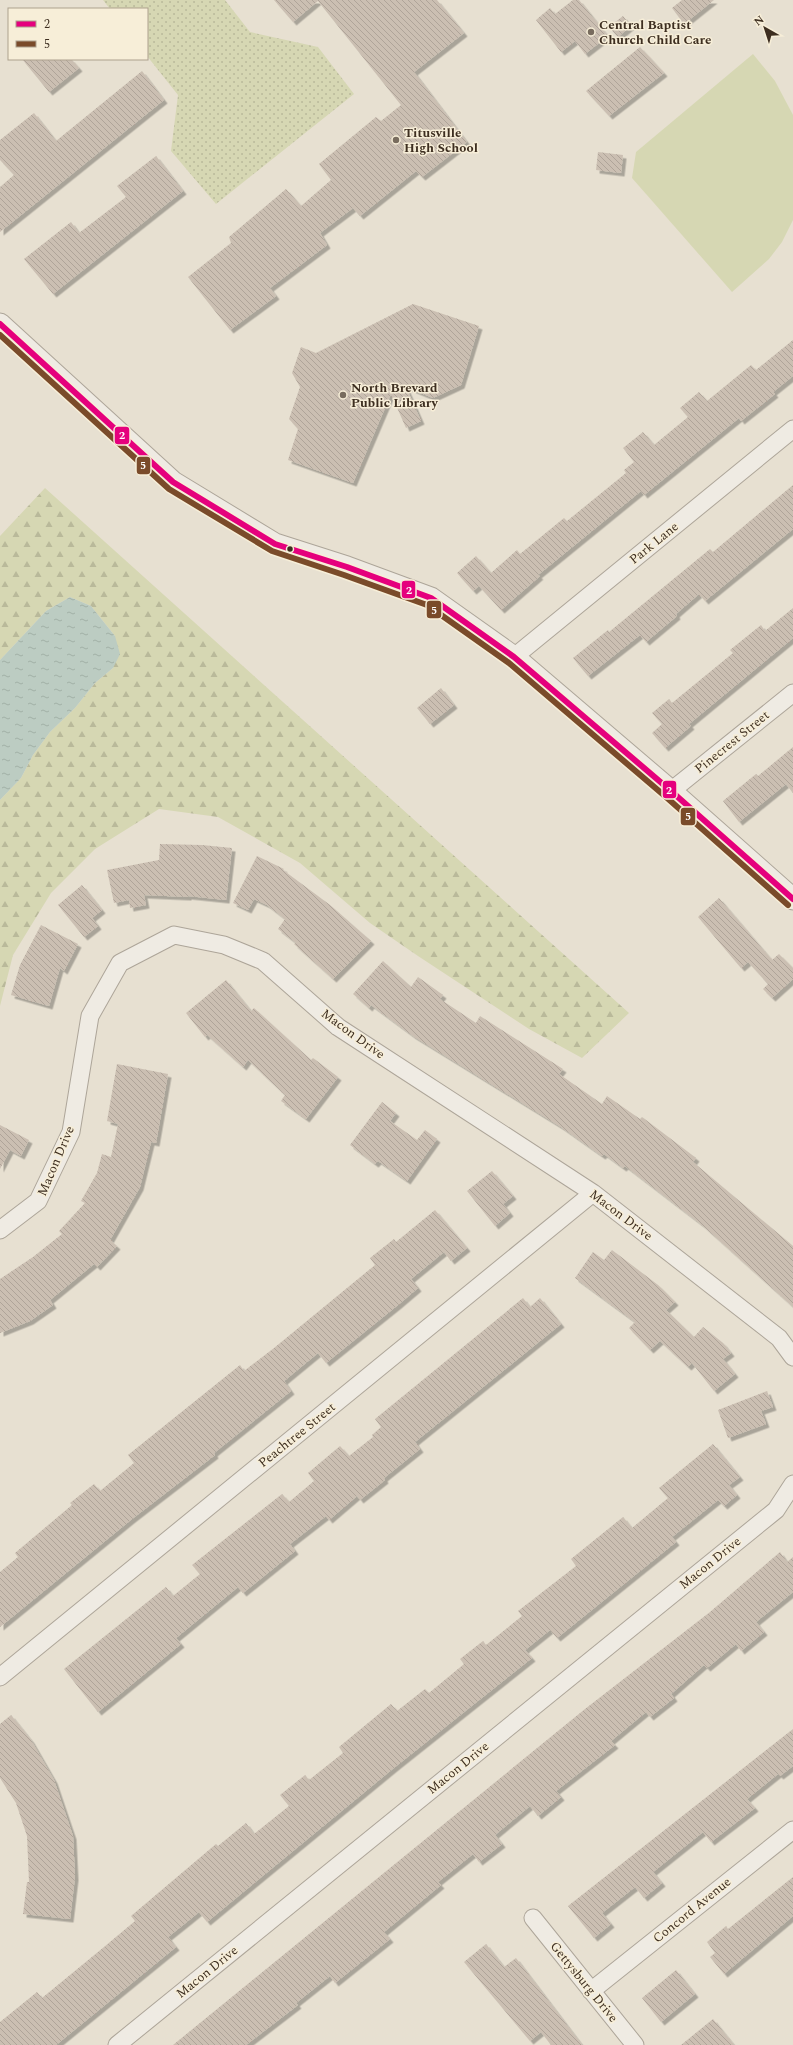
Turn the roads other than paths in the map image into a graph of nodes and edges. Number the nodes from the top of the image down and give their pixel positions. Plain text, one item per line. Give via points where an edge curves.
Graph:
1 (0, 324) edge
2 (793, 429) edge
3 (514, 657) junction
4 (793, 693) edge
5 (671, 791) junction
6 (793, 899) edge
7 (593, 1193) junction
8 (0, 1230) edge
9 (793, 1357) edge
10 (793, 1484) edge
11 (0, 1677) edge
12 (793, 1830) edge
13 (533, 1918) dead end
14 (592, 1990) junction
15 (117, 2045) edge
16 (635, 2045) edge

1 - 3 street via 174,482 275,544 347,566 431,598
2 - 3 street, Park Lane
3 - 5 street
4 - 5 street, Pinecrest Street
5 - 6 street
7 - 8 street, Macon Drive via 338,1027 263,961 224,945 174,935 120,963 90,1016 71,1132 38,1201
7 - 9 street, Macon Drive via 779,1338
7 - 11 street, Peachtree Street
10 - 15 street, Macon Drive via 776,1510
12 - 14 street, Concord Avenue
13 - 14 street, Gettysburg Drive
14 - 16 street, Gettysburg Drive

